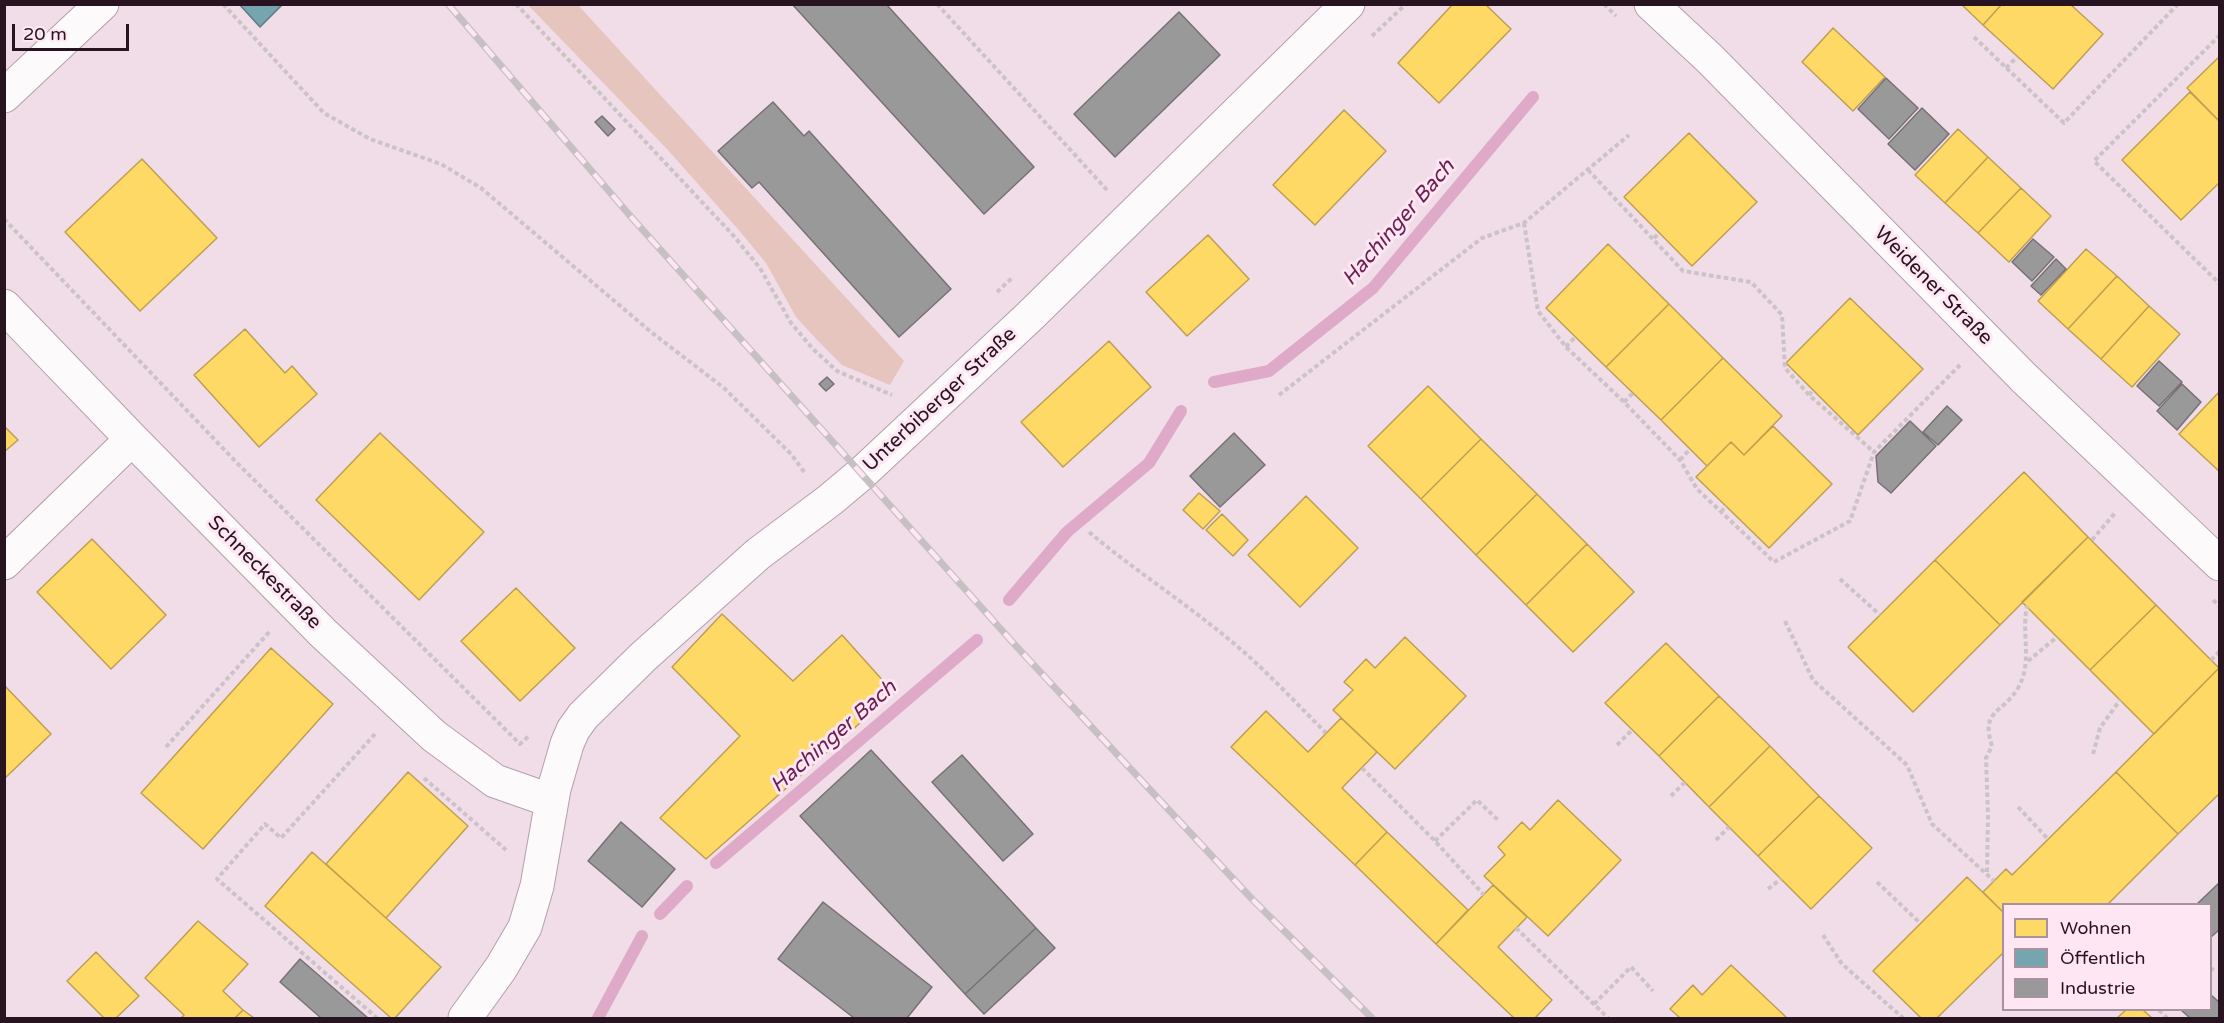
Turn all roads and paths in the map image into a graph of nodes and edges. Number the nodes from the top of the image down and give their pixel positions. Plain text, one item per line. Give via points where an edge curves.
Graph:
1 (102, 4) edge
2 (223, 4) edge
3 (516, 4) edge
4 (937, 4) edge
5 (1348, 4) edge
6 (1651, 4) edge
7 (2178, 4) edge
8 (2220, 34) edge
9 (1974, 37) dead end
10 (2017, 57) dead end
11 (2006, 68) junction
12 (4, 96) edge
13 (1629, 135) dead end
14 (1588, 170) junction
15 (1113, 180) dead end
16 (1105, 188) junction
17 (1096, 196) dead end
18 (1132, 217) junction
19 (4, 219) edge
20 (1524, 223) junction
21 (1659, 233) dead end
22 (1654, 238) junction
23 (1020, 270) dead end
24 (2220, 284) edge
25 (994, 295) dead end
26 (4, 306) edge
27 (1575, 337) dead end
28 (1566, 347) junction
29 (1965, 360) dead end
30 (1813, 390) dead end
31 (1633, 393) dead end
32 (1279, 394) dead end
33 (1809, 395) junction
34 (1624, 402) junction
35 (884, 403) dead end
36 (132, 439) junction
37 (1690, 449) dead end
38 (1874, 452) junction
39 (1680, 460) junction
40 (814, 469) dead end
41 (1726, 506) dead end
42 (2119, 508) dead end
43 (1720, 512) junction
44 (1089, 532) dead end
45 (2092, 540) dead end
46 (4, 563) edge
47 (2220, 564) edge
48 (1840, 579) dead end
49 (2027, 606) dead end
50 (1880, 615) dead end
51 (1785, 621) dead end
52 (272, 629) dead end
53 (2057, 637) dead end
54 (2220, 651) edge
55 (2211, 660) dead end
56 (2027, 661) junction
57 (2120, 700) dead end
58 (537, 728) dead end
59 (1632, 730) dead end
60 (1326, 733) dead end
61 (375, 734) dead end
62 (1617, 745) dead end
63 (166, 747) dead end
64 (2093, 754) dead end
65 (1362, 768) dead end
66 (1685, 782) dead end
67 (1671, 796) dead end
68 (552, 801) junction
69 (2018, 807) dead end
70 (1499, 821) dead end
71 (1730, 827) dead end
72 (2048, 839) dead end
73 (1716, 840) dead end
74 (1435, 842) junction
75 (1987, 873) junction
76 (1781, 879) dead end
77 (1994, 880) dead end
78 (1877, 882) dead end
79 (1768, 889) dead end
80 (1484, 895) dead end
81 (1920, 923) dead end
82 (1516, 928) dead end
83 (1823, 935) dead end
84 (1653, 990) dead end
85 (1594, 1004) junction
86 (377, 1018) edge
87 (465, 1018) edge
88 (1608, 1018) edge
89 (1903, 1018) edge

1 - 12 street
2 - 40 path via 324,113 370,139 441,164 482,188 651,332 724,388 791,454 806,476
3 - 35 path via 732,234 760,268 791,323 813,349 837,371 892,395
4 - 16 path
5 - 18 street, Unterbiberger Straße
6 - 47 street, Weidener Straße via 2024,378
7 - 11 path via 2064,123
8 - 24 path via 2094,161
9 - 11 path
10 - 11 path
13 - 14 path
14 - 20 path
14 - 22 path
15 - 16 path
16 - 17 path
16 - 18 path
18 - 68 street, Unterbiberger Straße via 861,474 758,554 596,702 573,730
19 - 58 path via 230,455 520,744
20 - 28 path via 1538,311
20 - 32 path via 1482,238
21 - 22 path
22 - 33 path via 1683,272 1751,282 1782,315 1785,368
23 - 25 path
26 - 36 street, Schneckestraße
27 - 28 path
28 - 34 path
29 - 38 path
30 - 33 path
31 - 34 path
33 - 38 path
34 - 39 path
36 - 46 street
36 - 68 street, Schneckestraße via 323,633 434,736 495,781
37 - 39 path
38 - 43 path via 1850,521 1773,562
39 - 43 path via 1697,489
41 - 43 path
42 - 45 path
44 - 60 path via 1245,653
48 - 50 path
49 - 56 path via 2023,622
51 - 75 path via 1813,680 1907,765 1932,824
52 - 63 path
53 - 56 path
54 - 55 path
56 - 75 path via 2018,688 1990,718 1987,730 1992,746 1986,758
57 - 64 path via 2100,728
59 - 62 path
61 - 86 path via 281,838 265,824 217,879
65 - 74 path
66 - 67 path
68 - 87 street, Unterbiberger Straße via 537,886 525,927
69 - 72 path
70 - 74 path via 1477,800
71 - 73 path
74 - 80 path
75 - 77 path
76 - 79 path
78 - 81 path
82 - 85 path
83 - 89 path via 1842,964
84 - 85 path via 1631,967
85 - 88 path

